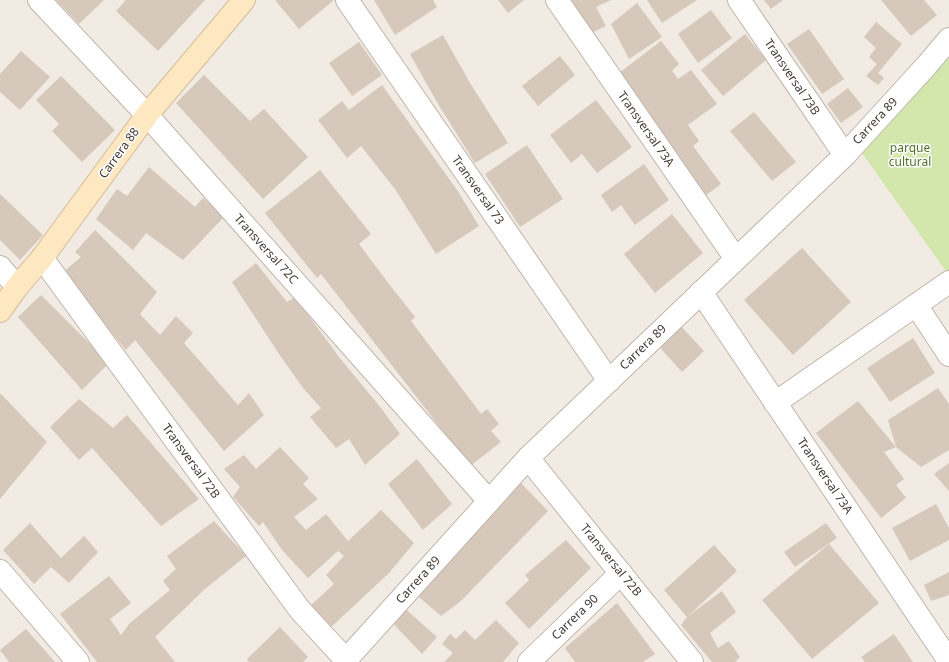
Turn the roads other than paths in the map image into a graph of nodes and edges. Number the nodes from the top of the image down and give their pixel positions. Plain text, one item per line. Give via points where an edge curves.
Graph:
1 (39, 0) edge
2 (244, 0) edge
3 (347, 0) edge
4 (557, 0) edge
5 (739, 0) edge
6 (949, 39) edge
7 (147, 115) junction
8 (845, 155) junction
9 (42, 258) junction
10 (736, 259) junction
11 (0, 267) edge
12 (949, 282) edge
13 (17, 287) junction
14 (701, 292) junction
15 (916, 305) junction
16 (0, 311) edge
17 (949, 355) edge
18 (609, 380) junction
19 (775, 402) junction
20 (528, 458) junction
21 (489, 501) junction
22 (0, 571) edge
23 (621, 573) junction
24 (946, 651) edge
25 (345, 661) edge
26 (78, 662) edge
27 (529, 662) edge
28 (692, 662) edge

1 - 7 street, Transversal 72C
2 - 7 street, Carrera 88
3 - 18 street, Transversal 73
4 - 10 street, Transversal 73A
5 - 8 street, Transversal 73B
6 - 8 street, Carrera 89
7 - 9 street, Carrera 88
7 - 21 street, Transversal 72C
8 - 10 street, Carrera 89
9 - 13 street, Carrera 88
9 - 25 street, Transversal 72B via 300,610
10 - 14 street, Carrera 89
11 - 13 street
12 - 15 street
13 - 16 street, Carrera 88
14 - 18 street, Carrera 89
14 - 19 street, Transversal 73A
15 - 17 street
15 - 19 street
18 - 20 street, Carrera 89
19 - 24 street, Transversal 73A
20 - 21 street, Carrera 89
20 - 23 street, Transversal 72B
21 - 25 street, Carrera 89
22 - 26 street
23 - 27 street, Carrera 90
23 - 28 street, Transversal 72B

